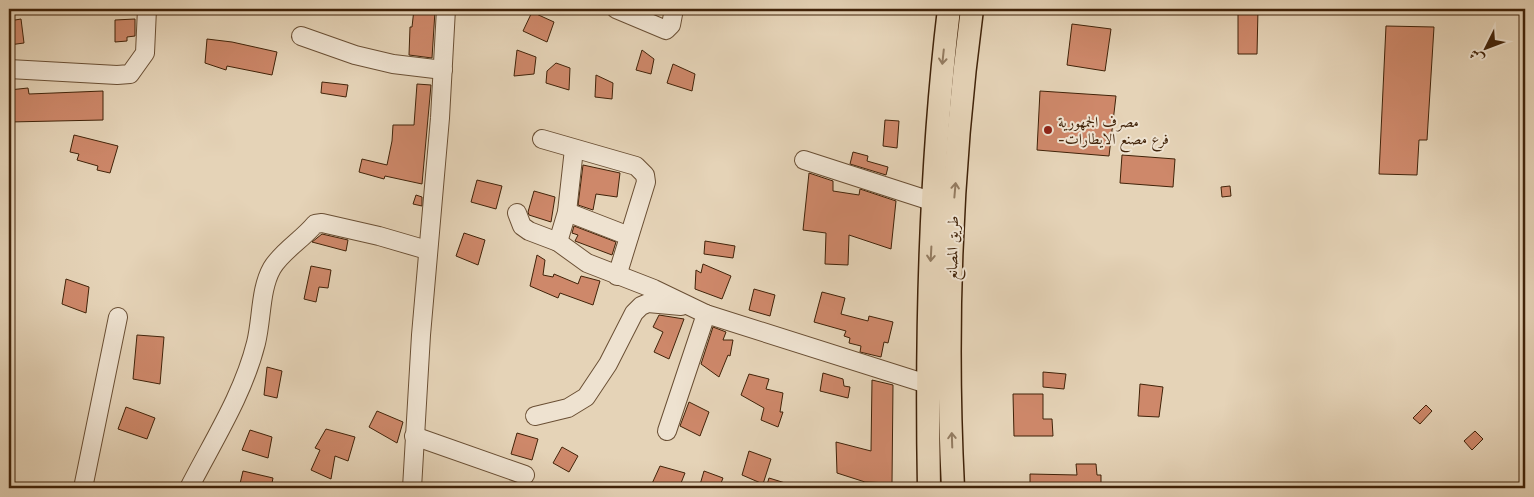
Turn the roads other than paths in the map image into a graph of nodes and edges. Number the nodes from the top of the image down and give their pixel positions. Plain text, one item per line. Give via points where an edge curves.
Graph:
1 (147, 9) edge
2 (446, 9) edge
3 (616, 9) edge
4 (674, 9) edge
5 (948, 9) edge
6 (972, 9) edge
7 (301, 36) dead end
8 (9, 69) edge
9 (443, 70) junction
10 (542, 139) dead end
11 (574, 149) junction
12 (804, 160) dead end
13 (934, 202) junction
14 (567, 212) junction
15 (517, 213) dead end
16 (629, 236) junction
17 (558, 242) junction
18 (427, 250) junction
19 (617, 276) junction
20 (689, 306) junction
21 (706, 314) junction
22 (118, 317) dead end
23 (927, 384) junction
24 (535, 416) dead end
25 (667, 431) dead end
26 (414, 436) junction
27 (525, 475) dead end
28 (83, 488) edge
29 (189, 488) edge
30 (412, 488) edge
31 (929, 488) edge
32 (953, 488) edge

1 - 8 street via 145,53 130,74
2 - 9 street
3 - 4 street via 666,30 671,26
5 -> 13 main road, طريق المصانع
32 -> 6 main road, طريق المصانع via 953,206 964,65
7 - 9 street via 355,55
9 - 18 street
10 - 11 street
11 - 14 street
11 - 16 street via 636,166 645,175 646,182
12 - 13 street
13 -> 23 main road, طريق المصانع
14 - 16 street
14 - 17 street
15 - 17 street via 522,226 530,232
16 - 19 street
17 - 19 street via 587,263
18 - 26 street
18 - 29 street via 322,223 315,224 278,260 271,270 246,374 230,412
19 - 20 street
20 - 21 street
20 - 24 street via 648,303 641,306 586,396 568,408
21 - 23 street
21 - 25 street
22 - 28 street
23 - 31 main road, طريق المصانع
26 - 27 street
26 - 30 street

